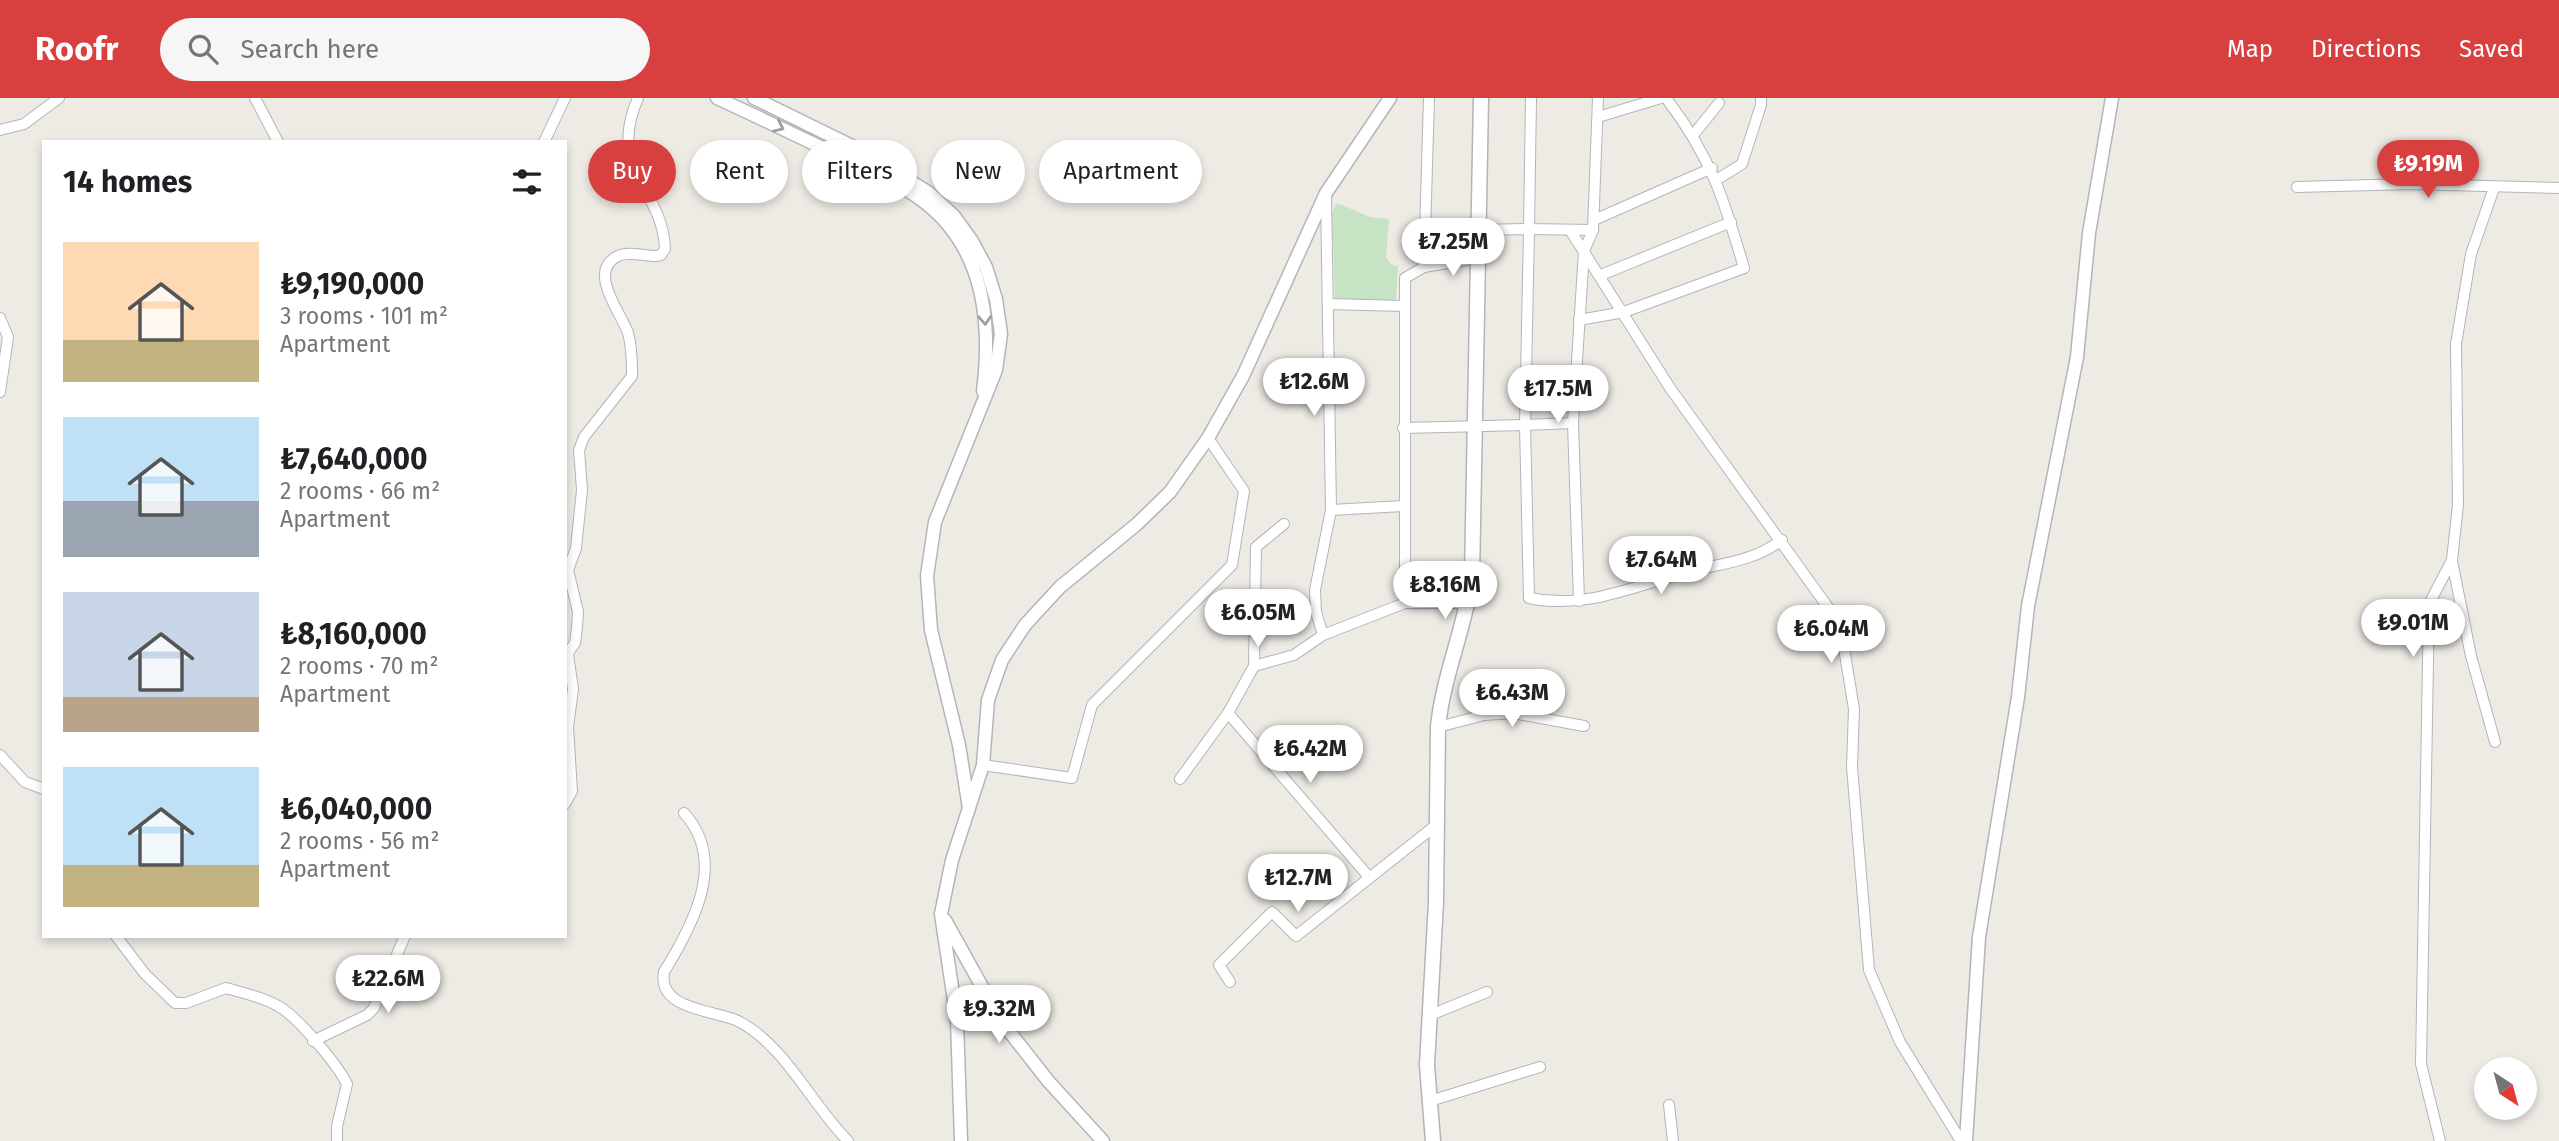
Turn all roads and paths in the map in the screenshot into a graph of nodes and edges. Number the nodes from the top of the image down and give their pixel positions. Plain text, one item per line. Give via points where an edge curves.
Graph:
1 (59, 98) edge
2 (255, 98) edge
3 (565, 98) edge
4 (638, 98) edge
5 (717, 98) edge
6 (754, 98) edge
7 (1390, 98) edge
8 (1429, 98) edge
9 (1481, 98) edge
10 (1531, 98) edge
11 (1598, 98) edge
12 (1661, 98) edge
13 (1666, 98) edge
14 (1761, 98) edge
15 (2112, 98) edge
16 (1719, 103) dead end
17 (1598, 117) junction
18 (0, 130) edge
19 (1694, 134) junction
20 (277, 140) edge
21 (545, 140) edge
22 (1712, 168) junction
23 (1716, 180) junction
24 (2297, 187) dead end
25 (2494, 188) junction
26 (2559, 188) edge
27 (1326, 193) junction
28 (1731, 222) junction
29 (1594, 225) junction
30 (1529, 229) junction
31 (1478, 230) junction
32 (1570, 230) junction
33 (1584, 251) junction
34 (1477, 258) junction
35 (1424, 267) junction
36 (1601, 275) junction
37 (1328, 304) junction
38 (1404, 306) junction
39 (1624, 312) junction
40 (0, 318) edge
41 (1579, 320) junction
42 (0, 392) edge
43 (981, 406) junction
44 (1573, 423) junction
45 (1525, 425) junction
46 (1476, 427) junction
47 (1404, 428) junction
48 (1208, 438) junction
49 (1404, 506) junction
50 (1331, 510) junction
51 (1284, 524) dead end
52 (1782, 540) junction
53 (2452, 560) junction
54 (1579, 601) junction
55 (1405, 603) junction
56 (1468, 603) junction
57 (1323, 635) junction
58 (567, 655) edge
59 (567, 661) edge
60 (1254, 666) junction
61 (1228, 713) junction
62 (1584, 726) dead end
63 (1438, 727) junction
64 (2495, 742) dead end
65 (0, 755) edge
66 (983, 765) junction
67 (1180, 779) dead end
68 (42, 788) edge
69 (567, 800) edge
70 (969, 809) junction
71 (684, 813) dead end
72 (1435, 825) junction
73 (1369, 877) junction
74 (941, 914) junction
75 (118, 938) edge
76 (404, 938) edge
77 (1230, 982) dead end
78 (1487, 992) dead end
79 (1428, 1016) junction
80 (313, 1041) junction
81 (1540, 1067) dead end
82 (1430, 1101) junction
83 (1669, 1105) dead end
84 (337, 1141) edge
85 (848, 1141) edge
86 (961, 1141) edge
87 (1103, 1141) edge
88 (1433, 1141) edge
89 (1673, 1141) edge
90 (1964, 1141) edge
91 (2440, 1141) edge

1 - 18 street via 24,124
2 - 20 street
3 - 21 street
4 - 58 street via 630,117 628,145 633,170 657,213 665,249 656,256 621,254 611,260 607,270 609,296 627,330 632,376 584,437 579,450 582,490 576,548 568,570 578,612 575,643
5 -> 43 street via 895,183 926,203 945,223 964,248 984,303
6 - 43 street via 903,174 954,216 986,267 1001,334 996,370
7 - 27 street
8 - 35 street
9 - 31 main road
10 - 30 street
11 - 17 street
12 - 17 street
13 - 19 street
14 - 23 street via 1742,164
15 - 90 street via 2090,233 2077,357 2028,606 1979,937
16 - 19 street
17 - 29 street
19 - 22 street
22 - 23 street
22 - 29 street
23 - 28 street
24 - 25 street via 2412,184
25 - 26 street
25 - 53 street via 2470,254 2456,344 2458,505
27 - 37 street
27 - 48 street via 1243,376
28 - 36 street
28 - 39 street via 1744,268
29 - 32 street
29 - 33 street
30 - 31 street
30 - 32 street
30 - 45 street
31 - 34 main road
32 - 33 street
33 - 36 street
33 - 41 street
34 - 35 street
34 - 46 main road
35 - 38 street via 1405,278
36 - 39 street
37 - 38 street
37 - 50 street
38 - 47 street
39 - 41 street
39 - 52 street via 1670,388
40 - 42 street via 8,337
41 - 44 street
43 - 70 street via 935,522 927,576 931,630 960,745
44 - 45 street
44 - 54 street
45 - 46 street
45 - 54 street via 1529,598 1551,603
46 - 47 street
46 - 56 main road
47 - 49 street
48 - 66 street via 1170,492 1060,587 1025,625 1002,660 988,700
48 - 66 street via 1244,491 1232,565 1092,705 1072,778
49 - 50 street
49 - 55 street
50 - 57 street via 1315,590
51 - 60 street via 1256,547
52 - 54 street via 1755,557
52 - 90 street via 1840,624 1854,709 1852,767 1868,970 1900,1042
53 - 64 street via 2471,656
53 - 91 street via 2429,604 2421,956 2421,1064
55 - 56 street
55 - 57 street
56 - 63 main road
57 - 60 street via 1294,655
59 - 69 street via 573,689 568,727 572,791
60 - 61 street
61 - 67 street
61 - 73 street
62 - 63 street via 1513,713 1483,715
63 - 72 main road
65 - 68 street via 25,782
66 - 70 street
70 - 74 street via 951,860
71 - 85 street via 703,843 705,878 702,896 662,981 688,1008 737,1021 758,1034
72 - 73 street
72 - 79 main road via 1436,902
73 - 77 street via 1296,936 1272,912 1219,965
74 - 86 street via 957,1020
74 - 87 street via 1001,1021 1049,1083
75 - 80 street via 174,1003 226,988 279,1006
76 - 80 street via 374,1008
78 - 79 street
79 - 82 main road
80 - 84 street via 330,1056 347,1084
81 - 82 street
82 - 88 main road
83 - 89 street

